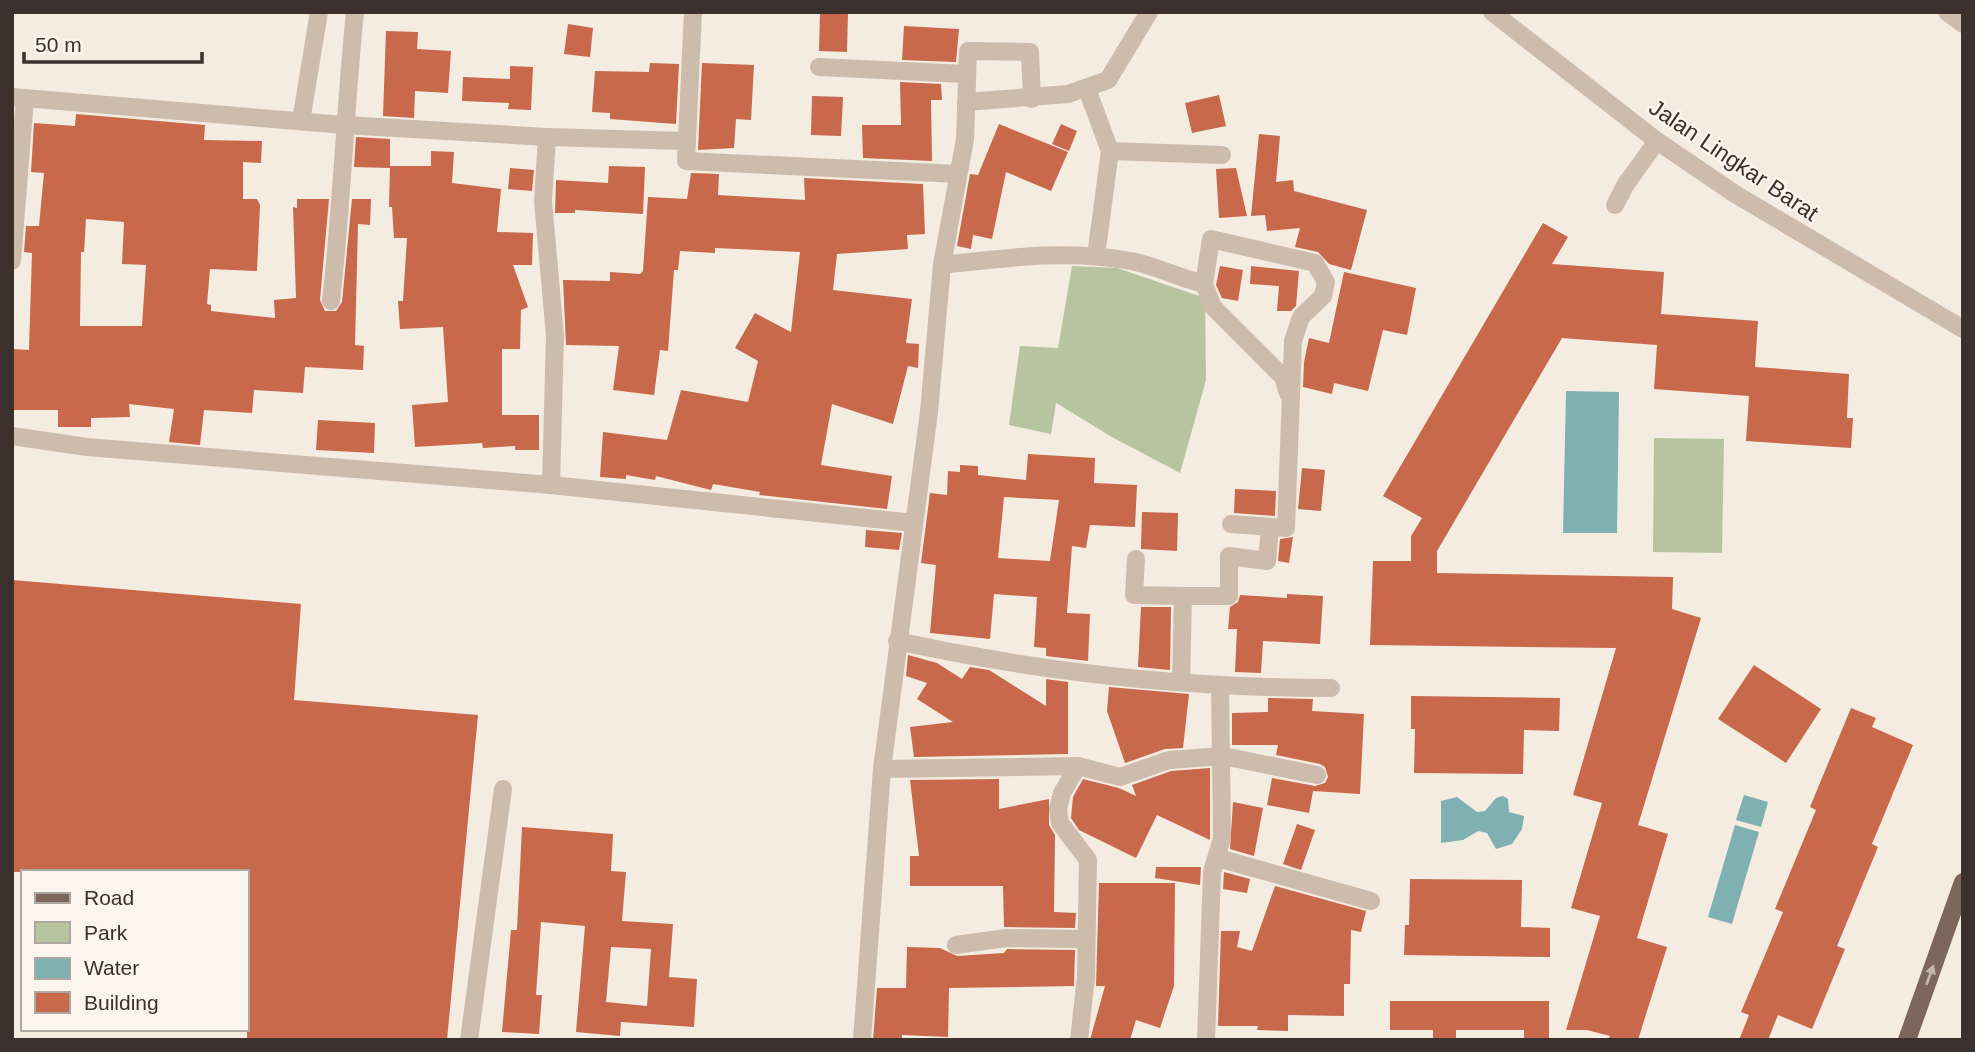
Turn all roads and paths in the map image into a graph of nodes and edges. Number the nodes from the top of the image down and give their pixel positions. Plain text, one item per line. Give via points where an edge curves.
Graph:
1 (319, 12) edge
2 (355, 12) edge
3 (693, 12) edge
4 (1149, 12) edge
5 (1492, 12) edge
6 (1947, 12) edge
7 (1963, 24) edge
8 (819, 66) dead end
9 (966, 74) junction
10 (1087, 89) junction
11 (18, 98) edge
12 (1032, 99) junction
13 (966, 102) junction
14 (301, 121) junction
15 (344, 125) junction
16 (547, 137) junction
17 (685, 141) junction
18 (1657, 141) junction
19 (1110, 151) junction
20 (1222, 156) dead end
21 (958, 174) junction
22 (1615, 205) dead end
23 (1096, 256) junction
24 (12, 261) edge
25 (942, 265) junction
26 (1204, 284) junction
27 (331, 301) dead end
28 (1963, 329) edge
29 (1289, 396) junction
30 (12, 436) edge
31 (551, 485) junction
32 (914, 523) junction
33 (1231, 524) dead end
34 (1270, 527) junction
35 (1136, 559) dead end
36 (1183, 596) junction
37 (897, 641) junction
38 (1181, 682) junction
39 (1220, 685) junction
40 (1331, 688) dead end
41 (1223, 756) junction
42 (1078, 766) junction
43 (882, 769) junction
44 (1317, 775) dead end
45 (503, 789) dead end
46 (1218, 858) junction
47 (1963, 883) edge
48 (1371, 901) dead end
49 (1086, 939) junction
50 (956, 945) dead end
51 (469, 1040) edge
52 (862, 1040) edge
53 (1079, 1040) edge
54 (1206, 1040) edge
55 (1907, 1040) edge

1 - 14 street
2 - 15 street
3 - 17 street
4 - 10 street via 1108,80
5 - 18 street, Jalan Lingkar Barat
6 - 7 street
8 - 9 street
9 - 12 street via 968,51 1030,52
9 - 13 street
10 - 12 street
10 - 19 street
11 - 14 street
11 - 24 street
12 - 13 street
13 - 21 street
14 - 15 street
15 - 16 street
15 - 27 street
16 - 17 street
16 - 31 street via 542,201 555,336
17 - 21 street via 686,161
18 - 22 street
18 - 28 street, Jalan Lingkar Barat via 1735,194
19 - 20 street
19 - 23 street
21 - 25 street
23 - 25 street
23 - 26 street via 1134,262
25 - 32 street
26 - 29 street via 1213,307 1283,377
26 - 29 street via 1211,239 1315,263 1322,270 1326,282 1323,296 1307,308 1296,329
29 - 34 street via 1286,528
30 - 31 street via 87,447
31 - 32 street
32 - 37 street
33 - 34 street
34 - 36 street via 1267,561 1229,556 1229,596
35 - 36 street via 1134,595
36 - 38 street
37 - 38 street via 1037,669
37 - 43 street
38 - 39 street
39 - 40 street
39 - 41 street
41 - 42 street via 1169,760 1120,777
41 - 44 street
41 - 46 street
42 - 43 street
42 - 49 street via 1058,809 1060,823 1088,860
43 - 52 street
45 - 51 street
46 - 48 street
46 - 54 street via 1212,872
55 -> 47 main road
49 - 50 street via 1006,937
49 - 53 street

